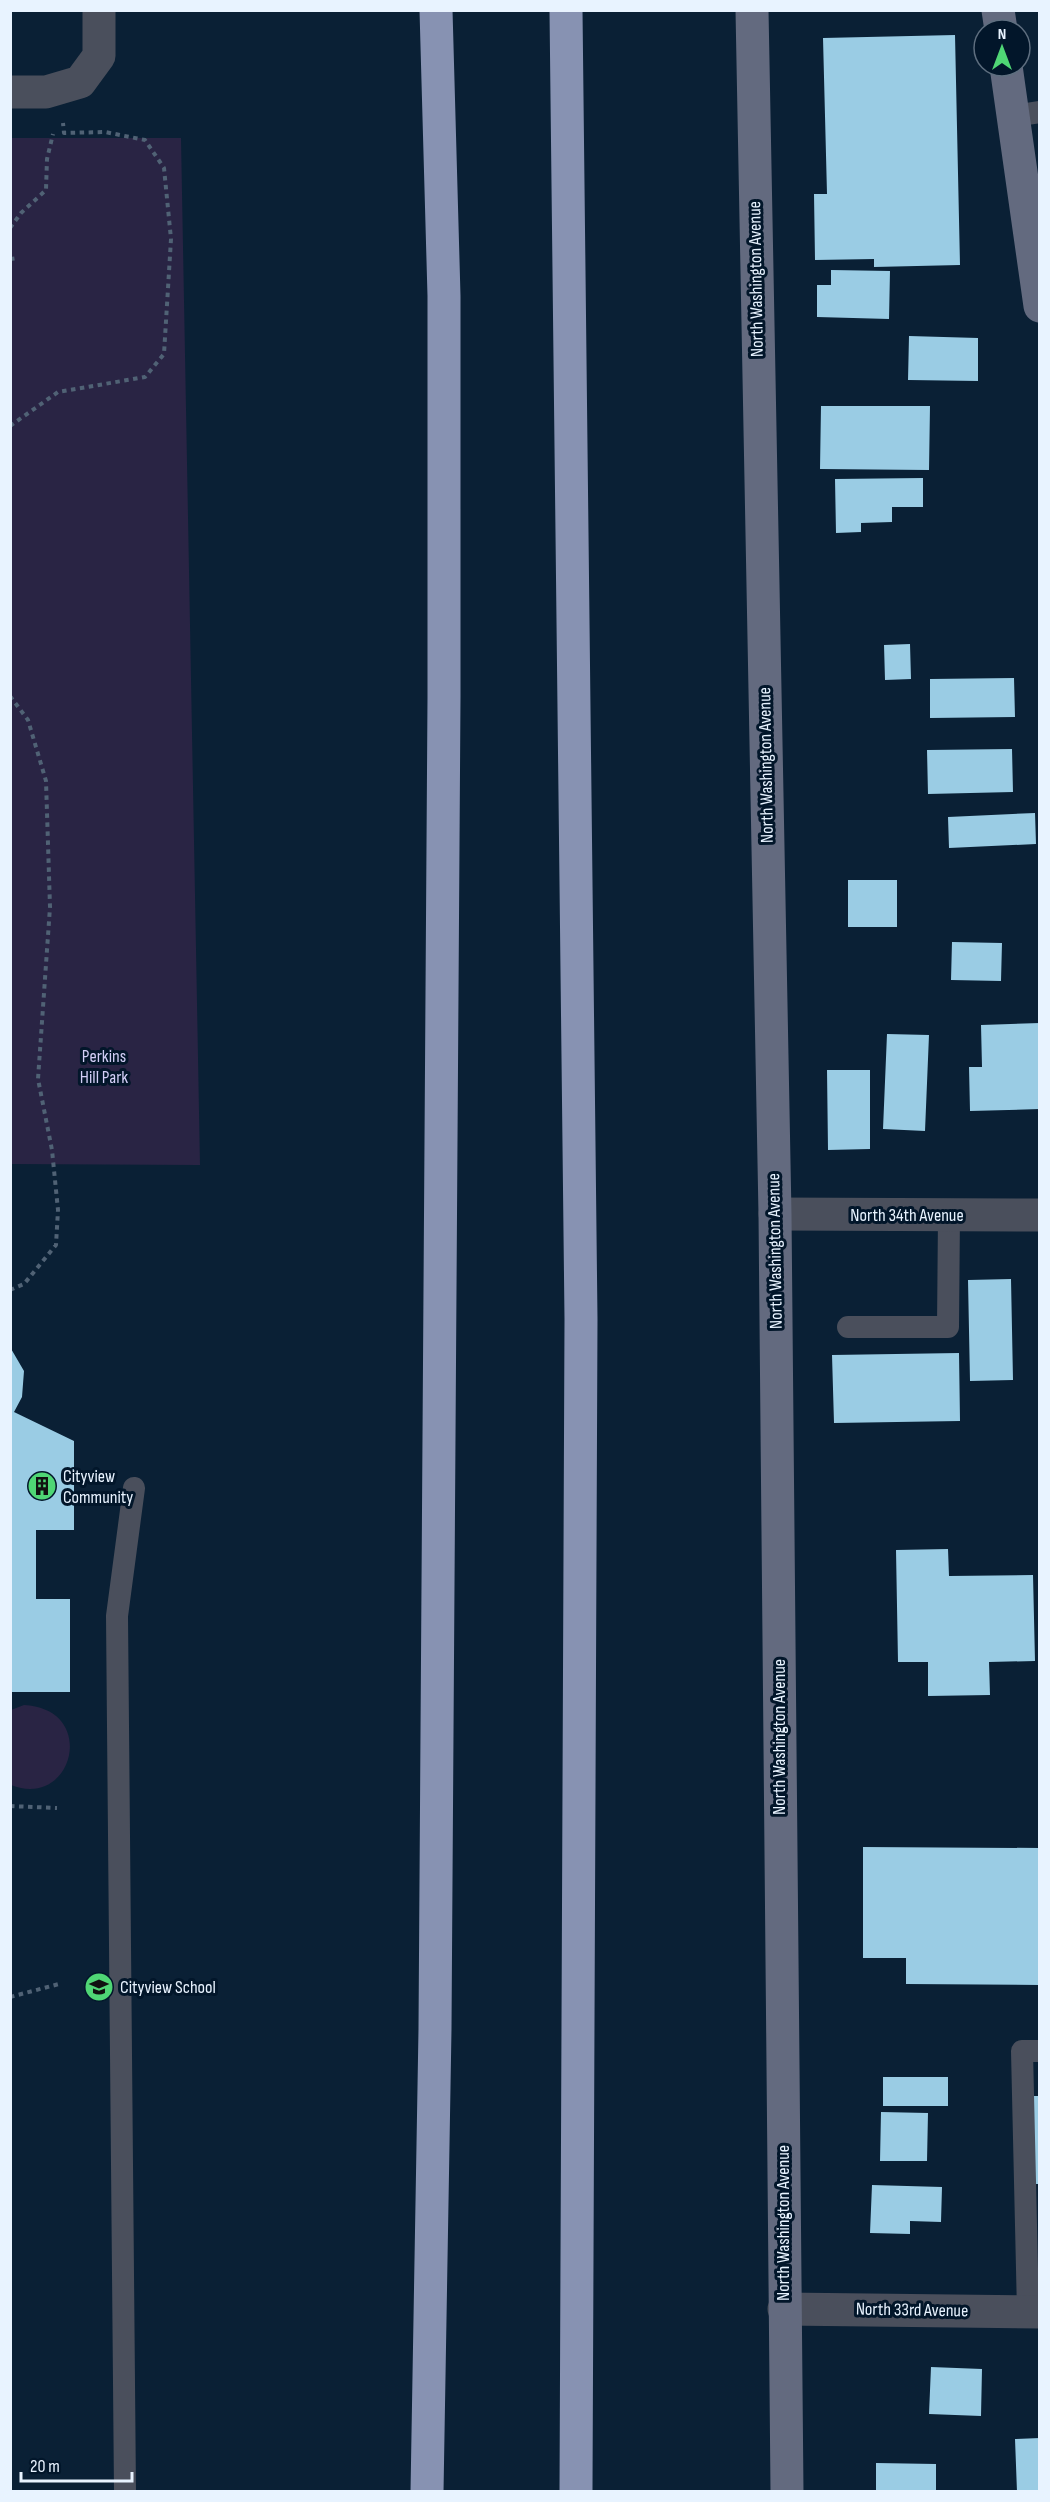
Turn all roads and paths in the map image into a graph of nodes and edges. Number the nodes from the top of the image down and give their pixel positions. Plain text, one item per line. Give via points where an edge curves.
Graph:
1 (99, 10) edge
2 (434, 10) edge
3 (566, 10) edge
4 (752, 10) edge
5 (1011, 78) edge
6 (10, 92) edge
7 (1026, 114) edge
8 (64, 133) dead end
9 (53, 134) dead end
10 (10, 228) edge
11 (18, 258) dead end
12 (10, 259) edge
13 (1040, 306) edge
14 (10, 426) edge
15 (10, 696) edge
16 (775, 1214) junction
17 (949, 1215) junction
18 (1040, 1215) edge
19 (10, 1290) edge
20 (848, 1328) dead end
21 (134, 1488) dead end
22 (10, 1806) edge
23 (57, 1808) dead end
24 (59, 1984) dead end
25 (10, 1997) edge
26 (1040, 2051) edge
27 (784, 2309) junction
28 (1034, 2312) edge
29 (125, 2492) edge
30 (427, 2492) edge
31 (576, 2492) edge
32 (787, 2492) edge

1 - 6 street via 99,56 80,82 46,92
2 - 30 highway via 439,59 444,296 444,696 435,2017
3 - 31 highway via 581,1319
4 - 16 street, North Washington Avenue
5 - 7 street
7 - 13 street
8 - 14 path via 105,132 145,140 164,168 171,239 164,354 145,377 58,392
9 - 10 path via 46,190
11 - 12 path
15 - 19 path via 28,720 46,781 50,907 38,1079 52,1150 58,1210 56,1245 24,1284
16 - 17 street, North 34th Avenue
16 - 27 street, North Washington Avenue
17 - 18 street, North 34th Avenue
17 - 20 lane via 948,1328
21 - 29 lane via 117,1616
22 - 23 path
24 - 25 path
26 - 28 lane via 1022,2051
27 - 28 street, North 33rd Avenue
27 - 32 street, North Washington Avenue

